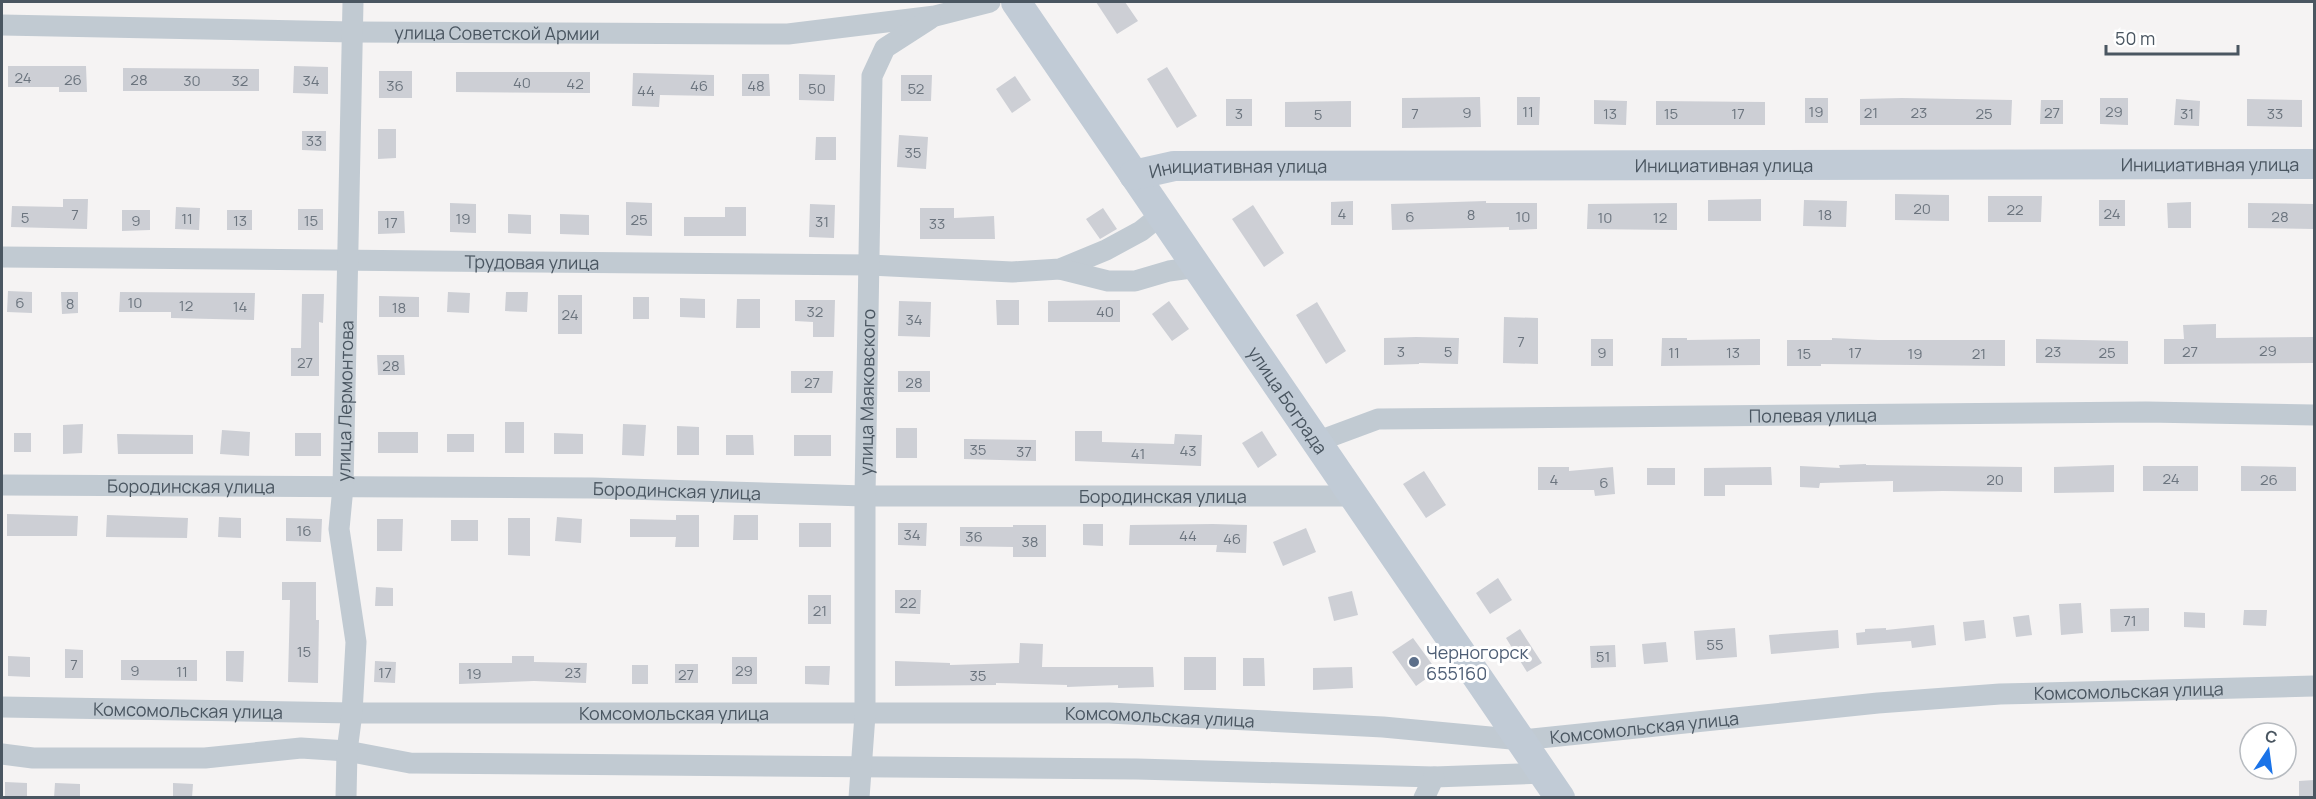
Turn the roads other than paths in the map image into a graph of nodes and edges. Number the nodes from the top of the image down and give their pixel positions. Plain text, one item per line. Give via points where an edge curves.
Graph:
1 (353, 2) edge
2 (990, 2) edge
3 (1016, 2) edge
4 (935, 16) junction
5 (2, 25) edge
6 (353, 32) junction
7 (2314, 164) edge
8 (1134, 176) junction
9 (1161, 215) junction
10 (2, 257) edge
11 (348, 259) junction
12 (870, 265) junction
13 (1198, 267) junction
14 (1060, 269) junction
15 (2314, 415) edge
16 (1316, 442) junction
17 (2, 484) edge
18 (343, 487) junction
19 (865, 496) junction
20 (1353, 496) junction
21 (2314, 686) edge
22 (2, 707) edge
23 (352, 713) junction
24 (865, 715) junction
25 (1522, 740) junction
26 (347, 751) junction
27 (2, 754) edge
28 (862, 768) junction
29 (1544, 773) junction
30 (1434, 777) junction
31 (346, 798) edge
32 (859, 798) edge
33 (1424, 798) edge
34 (1560, 798) edge

1 - 6 street, улица Лермонтова
2 - 4 street, улица Советской Армии
3 - 8 street, улица Бограда
4 - 6 street, улица Советской Армии via 788,34
4 - 12 street, улица Маяковского via 885,48 872,76
5 - 6 street, улица Советской Армии
6 - 11 street, улица Лермонтова
7 - 8 street, Инициативная улица via 1174,166
8 - 9 street, улица Бограда
9 - 13 street, улица Бограда
9 - 14 street, Трудовая улица via 1106,250
10 - 11 street, Трудовая улица
11 - 12 street, Трудовая улица
11 - 18 street, улица Лермонтова
12 - 14 street, Трудовая улица via 1012,272
12 - 19 street, улица Маяковского
13 - 14 street, Трудовая улица via 1135,281 1108,280
13 - 16 street, улица Бограда
15 - 16 street, Полевая улица via 2146,412 1378,419
16 - 20 street, улица Бограда
17 - 18 street, Бородинская улица
18 - 19 street, Бородинская улица via 593,488
18 - 23 street, улица Лермонтова via 339,529 356,642
19 - 20 street, Бородинская улица
19 - 24 street, улица Маяковского
20 - 25 street, улица Бограда
21 - 25 street, Комсомольская улица via 2000,694
22 - 23 street, Комсомольская улица
23 - 24 street, Комсомольская улица
23 - 26 street, улица Лермонтова
24 - 25 street, Комсомольская улица via 1109,713 1383,727
24 - 28 street, улица Маяковского
25 - 29 street, улица Бограда
26 - 27 street, Комсомольская улица via 301,748 206,758 33,758
26 - 28 street, Комсомольская улица via 410,763
26 - 31 street, улица Лермонтова
28 - 30 street, Комсомольская улица via 1137,769
28 - 32 street, улица Маяковского
29 - 30 street, Комсомольская улица
29 - 34 street, улица Бограда
30 - 33 street

